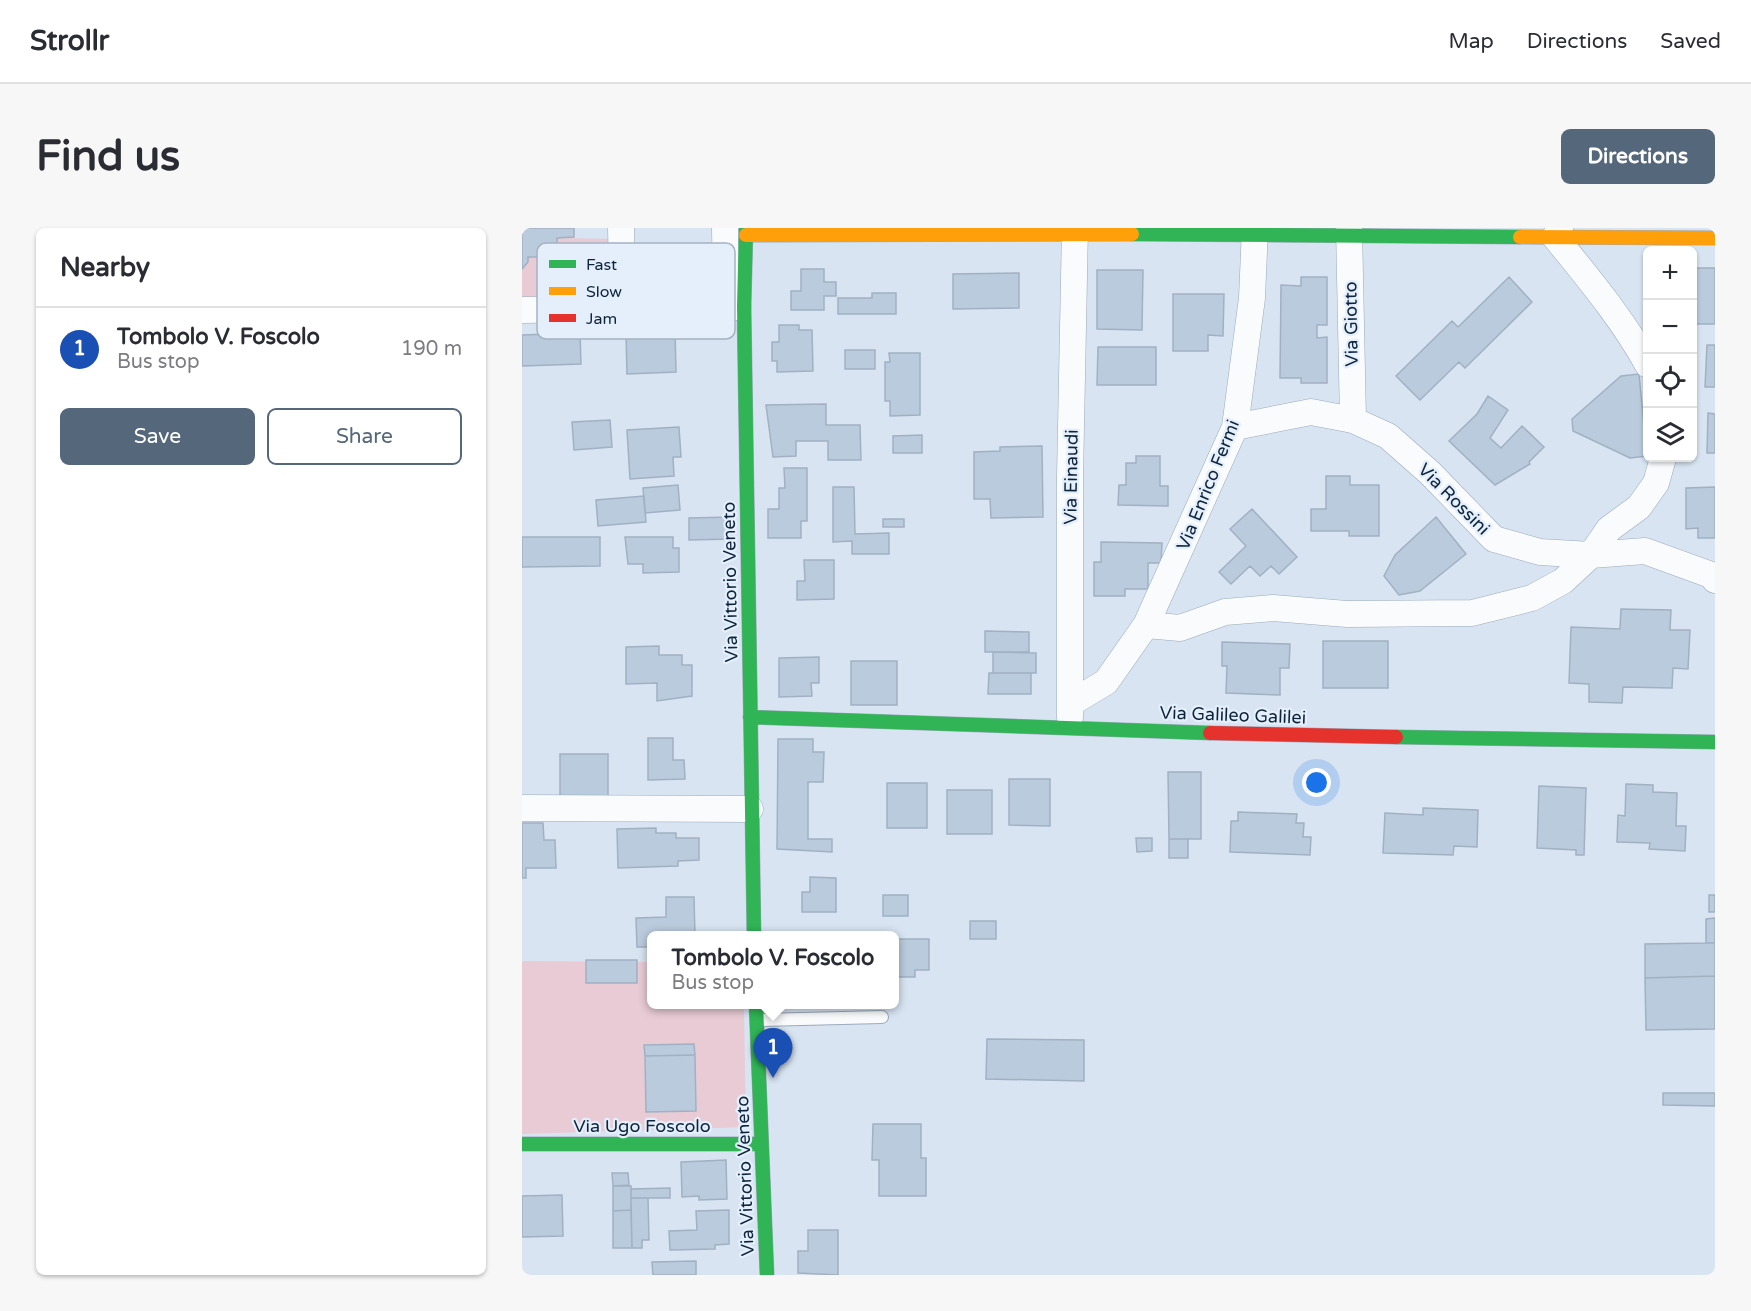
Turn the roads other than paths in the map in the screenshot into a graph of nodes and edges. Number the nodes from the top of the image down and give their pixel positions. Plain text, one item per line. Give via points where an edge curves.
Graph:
1 (621, 228) edge
2 (739, 230) edge
3 (1075, 231) edge
4 (1255, 231) edge
5 (1349, 232) edge
6 (1558, 233) edge
7 (1715, 238) edge
8 (621, 243) edge
9 (735, 250) edge
10 (735, 307) edge
11 (744, 307) junction
12 (522, 310) edge
13 (537, 310) edge
14 (1643, 357) edge
15 (1353, 420) junction
16 (1235, 427) junction
17 (1662, 462) edge
18 (1591, 555) junction
19 (1715, 580) edge
20 (1146, 625) junction
21 (1070, 715) junction
22 (750, 717) junction
23 (1715, 742) edge
24 (522, 808) edge
25 (750, 808) junction
26 (754, 931) edge
27 (756, 1009) edge
28 (882, 1017) dead end
29 (757, 1020) junction
30 (522, 1143) edge
31 (761, 1144) junction
32 (767, 1275) edge

1 - 8 street
2 - 3 street
2 - 9 street
2 - 11 street, Via Vittorio Veneto
3 - 4 street
3 - 21 street, Via Einaudi
4 - 5 street
4 - 16 street, Via Enrico Fermi via 1252,298
5 - 6 street
5 - 15 street, Via Giotto
6 - 7 street
6 - 14 street
10 - 11 street
11 - 22 street, Via Vittorio Veneto
12 - 13 street
15 - 16 street, Via Rossini via 1311,412
15 - 18 street, Via Rossini via 1388,436 1430,472 1494,539 1540,552
16 - 20 street, Via Enrico Fermi
17 - 18 street via 1656,483 1639,507 1609,529
18 - 19 street, Via Rossini via 1645,551 1711,575
18 - 20 street via 1563,581 1532,598 1472,613 1347,614 1273,608 1225,612 1180,628
20 - 21 street, Via Enrico Fermi via 1106,682
21 - 22 street, Via Galileo Galilei
21 - 23 street, Via Galileo Galilei via 1292,735
22 - 25 street, Via Vittorio Veneto
24 - 25 street
25 - 26 street, Via Vittorio Veneto
27 - 29 street, Via Vittorio Veneto
28 - 29 lane
29 - 31 street, Via Vittorio Veneto
30 - 31 street, Via Ugo Foscolo
31 - 32 street, Via Vittorio Veneto

